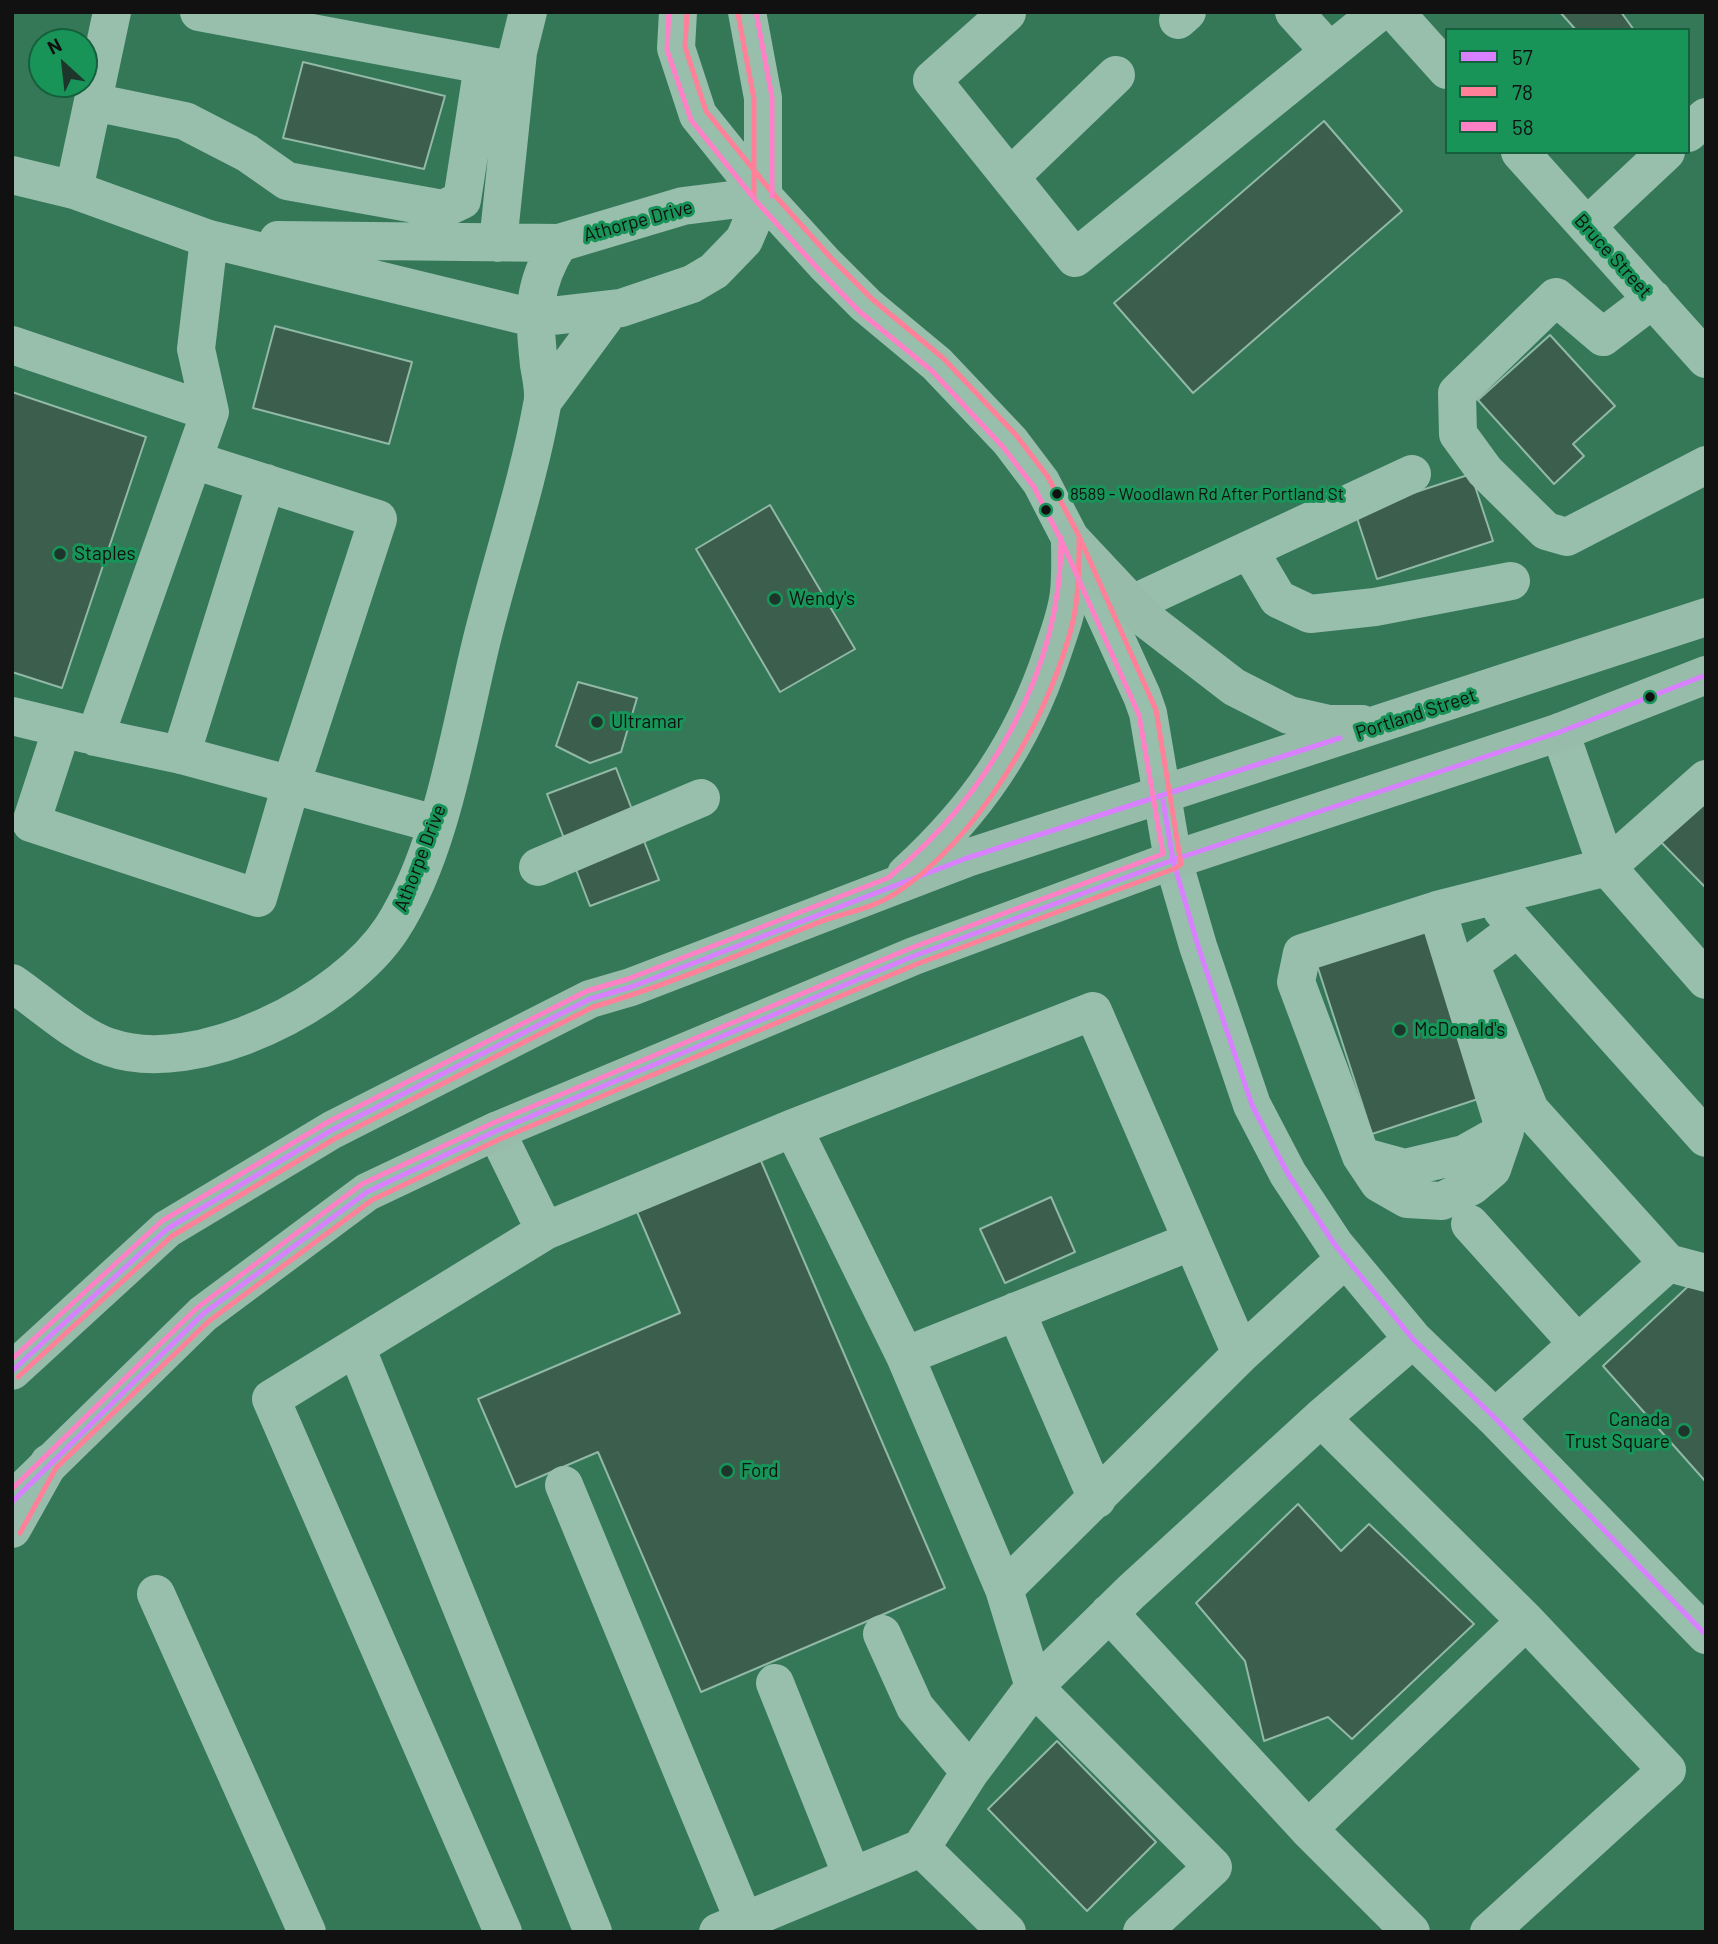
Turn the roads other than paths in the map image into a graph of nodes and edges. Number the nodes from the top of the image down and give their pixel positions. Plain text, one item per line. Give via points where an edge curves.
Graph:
1 (112, 12) edge
2 (528, 12) edge
3 (678, 12) edge
4 (747, 12) edge
5 (1294, 12) edge
6 (1379, 12) edge
7 (1395, 12) edge
8 (1007, 13) edge
9 (214, 14) edge
10 (1331, 52) junction
11 (499, 68) junction
12 (1445, 68) edge
13 (1116, 75) dead end
14 (93, 102) junction
15 (1706, 117) edge
16 (1690, 130) edge
17 (1522, 154) edge
18 (1664, 154) edge
19 (12, 176) edge
20 (1010, 177) junction
21 (74, 190) junction
22 (763, 196) junction
23 (1587, 226) junction
24 (209, 239) junction
25 (498, 243) junction
26 (559, 243) junction
27 (1653, 299) junction
28 (610, 310) junction
29 (534, 317) junction
30 (12, 345) edge
31 (1706, 359) edge
32 (543, 401) junction
33 (210, 412) junction
34 (193, 460) junction
35 (1706, 465) edge
36 (1412, 474) dead end
37 (266, 483) junction
38 (1070, 538) junction
39 (1249, 550) junction
40 (1511, 581) dead end
41 (1130, 604) junction
42 (1706, 617) edge
43 (1706, 675) edge
44 (12, 716) edge
45 (1385, 724) junction
46 (78, 732) junction
47 (1560, 732) junction
48 (181, 755) junction
49 (1706, 779) edge
50 (291, 785) junction
51 (1162, 795) junction
52 (701, 798) dead end
53 (436, 824) junction
54 (1173, 860) junction
55 (538, 867) dead end
56 (1607, 867) junction
57 (892, 886) junction
58 (1489, 896) junction
59 (1437, 910) junction
60 (1518, 928) junction
61 (1706, 981) edge
62 (12, 983) edge
63 (793, 1128) junction
64 (496, 1131) junction
65 (1706, 1138) edge
66 (1470, 1224) dead end
67 (545, 1231) junction
68 (1192, 1241) junction
69 (1346, 1258) junction
70 (1668, 1263) junction
71 (1706, 1273) edge
72 (1016, 1311) junction
73 (1413, 1339) junction
74 (1578, 1344) junction
75 (355, 1347) junction
76 (1241, 1354) junction
77 (905, 1356) junction
78 (15, 1367) edge
79 (1321, 1418) junction
80 (1495, 1418) junction
81 (49, 1463) junction
82 (564, 1485) dead end
83 (1097, 1499) junction
84 (12, 1502) edge
85 (12, 1529) edge
86 (1004, 1590) junction
87 (156, 1594) dead end
88 (1109, 1613) junction
89 (1526, 1621) junction
90 (882, 1634) dead end
91 (1706, 1635) edge
92 (775, 1683) dead end
93 (1034, 1687) junction
94 (970, 1772) junction
95 (1308, 1829) junction
96 (921, 1848) junction
97 (852, 1876) junction
98 (731, 1926) edge
99 (500, 1931) edge
100 (307, 1932) edge
101 (593, 1932) edge
102 (1007, 1932) edge
103 (1142, 1932) edge
104 (1411, 1932) edge
105 (1489, 1932) edge

1 - 14 street
2 - 11 street
3 - 22 street via 676,48 698,115
4 - 22 street via 763,98
5 - 10 street
6 - 10 street
7 - 12 street
8 - 20 street via 932,80
9 - 11 street
10 - 20 street via 1074,258
11 - 14 street via 462,200 443,209 288,181 247,153 185,121
11 - 25 street
13 - 20 street
14 - 21 street
15 - 16 street
17 - 23 street, Bruce Street
18 - 23 street
19 - 21 street
21 - 24 street
22 - 26 street, Athorpe Drive via 683,206
22 - 28 street via 744,240 714,271 664,296
22 - 38 street via 858,297 937,364 1010,441 1041,482
23 - 27 street, Bruce Street
24 - 25 street
24 - 29 street
24 - 33 street via 196,349
25 - 26 street
26 - 29 street, Athorpe Drive via 537,286
27 - 31 street, Bruce Street
27 - 35 street via 1603,337 1556,297 1457,394 1458,434 1485,471 1546,531 1567,537
28 - 29 street
28 - 32 street, Athorpe Drive
29 - 32 street, Athorpe Drive
30 - 33 street
32 - 53 street, Athorpe Drive
33 - 34 street
34 - 37 street
34 - 46 street
36 - 39 street
37 - 48 street
37 - 50 street via 378,519
38 - 41 main road
38 - 51 street via 1142,696
38 - 57 main road via 1069,591 1062,624 1036,697 980,796 947,836
39 - 40 street via 1278,599 1310,614 1375,607
39 - 41 street
41 - 45 main road via 1234,687 1289,715 1329,724
42 - 45 main road, Portland Street
43 - 47 main road
44 - 46 street
45 - 51 main road, Portland Street
46 - 48 street
46 - 50 street via 32,822 258,898
47 - 54 main road
47 - 56 street
48 - 50 street
49 - 56 street
50 - 53 street
51 - 54 street
51 - 57 main road, Portland Street
52 - 55 street
53 - 62 street, Athorpe Drive via 407,902 374,949 328,990 239,1040 161,1055 108,1047
54 - 64 main road via 914,956
54 - 69 street via 1252,1105 1289,1174
56 - 58 street
56 - 61 street
57 - 78 main road, Portland Street via 590,999 332,1130 167,1229
58 - 59 street
58 - 60 street
59 - 59 street via 1302,953 1296,982 1361,1156 1379,1182 1407,1199 1443,1201 1472,1186 1492,1168 1505,1131
60 - 65 street
60 - 70 street via 1470,964 1531,1110
63 - 67 street
63 - 68 street via 1093,1011
63 - 77 street
64 - 67 street
64 - 81 main road via 367,1192 203,1314
66 - 74 street
67 - 75 street
68 - 72 street
68 - 76 street
69 - 73 street
69 - 76 street
70 - 71 street
70 - 74 street
72 - 77 street
72 - 83 street
73 - 79 street
73 - 80 street
74 - 80 street
75 - 99 street via 271,1399
75 - 101 street
76 - 83 street
77 - 86 street
79 - 88 street
79 - 89 street
80 - 91 street
81 - 84 main road
81 - 85 highway
82 - 98 street
83 - 86 street
86 - 93 street
87 - 100 street
88 - 93 street
88 - 95 street
89 - 95 street
89 - 105 street via 1667,1770
90 - 94 street via 915,1707
92 - 97 street
93 - 94 street
93 - 103 street via 1213,1867
94 - 96 street
95 - 104 street
96 - 97 street
96 - 102 street
97 - 98 street

